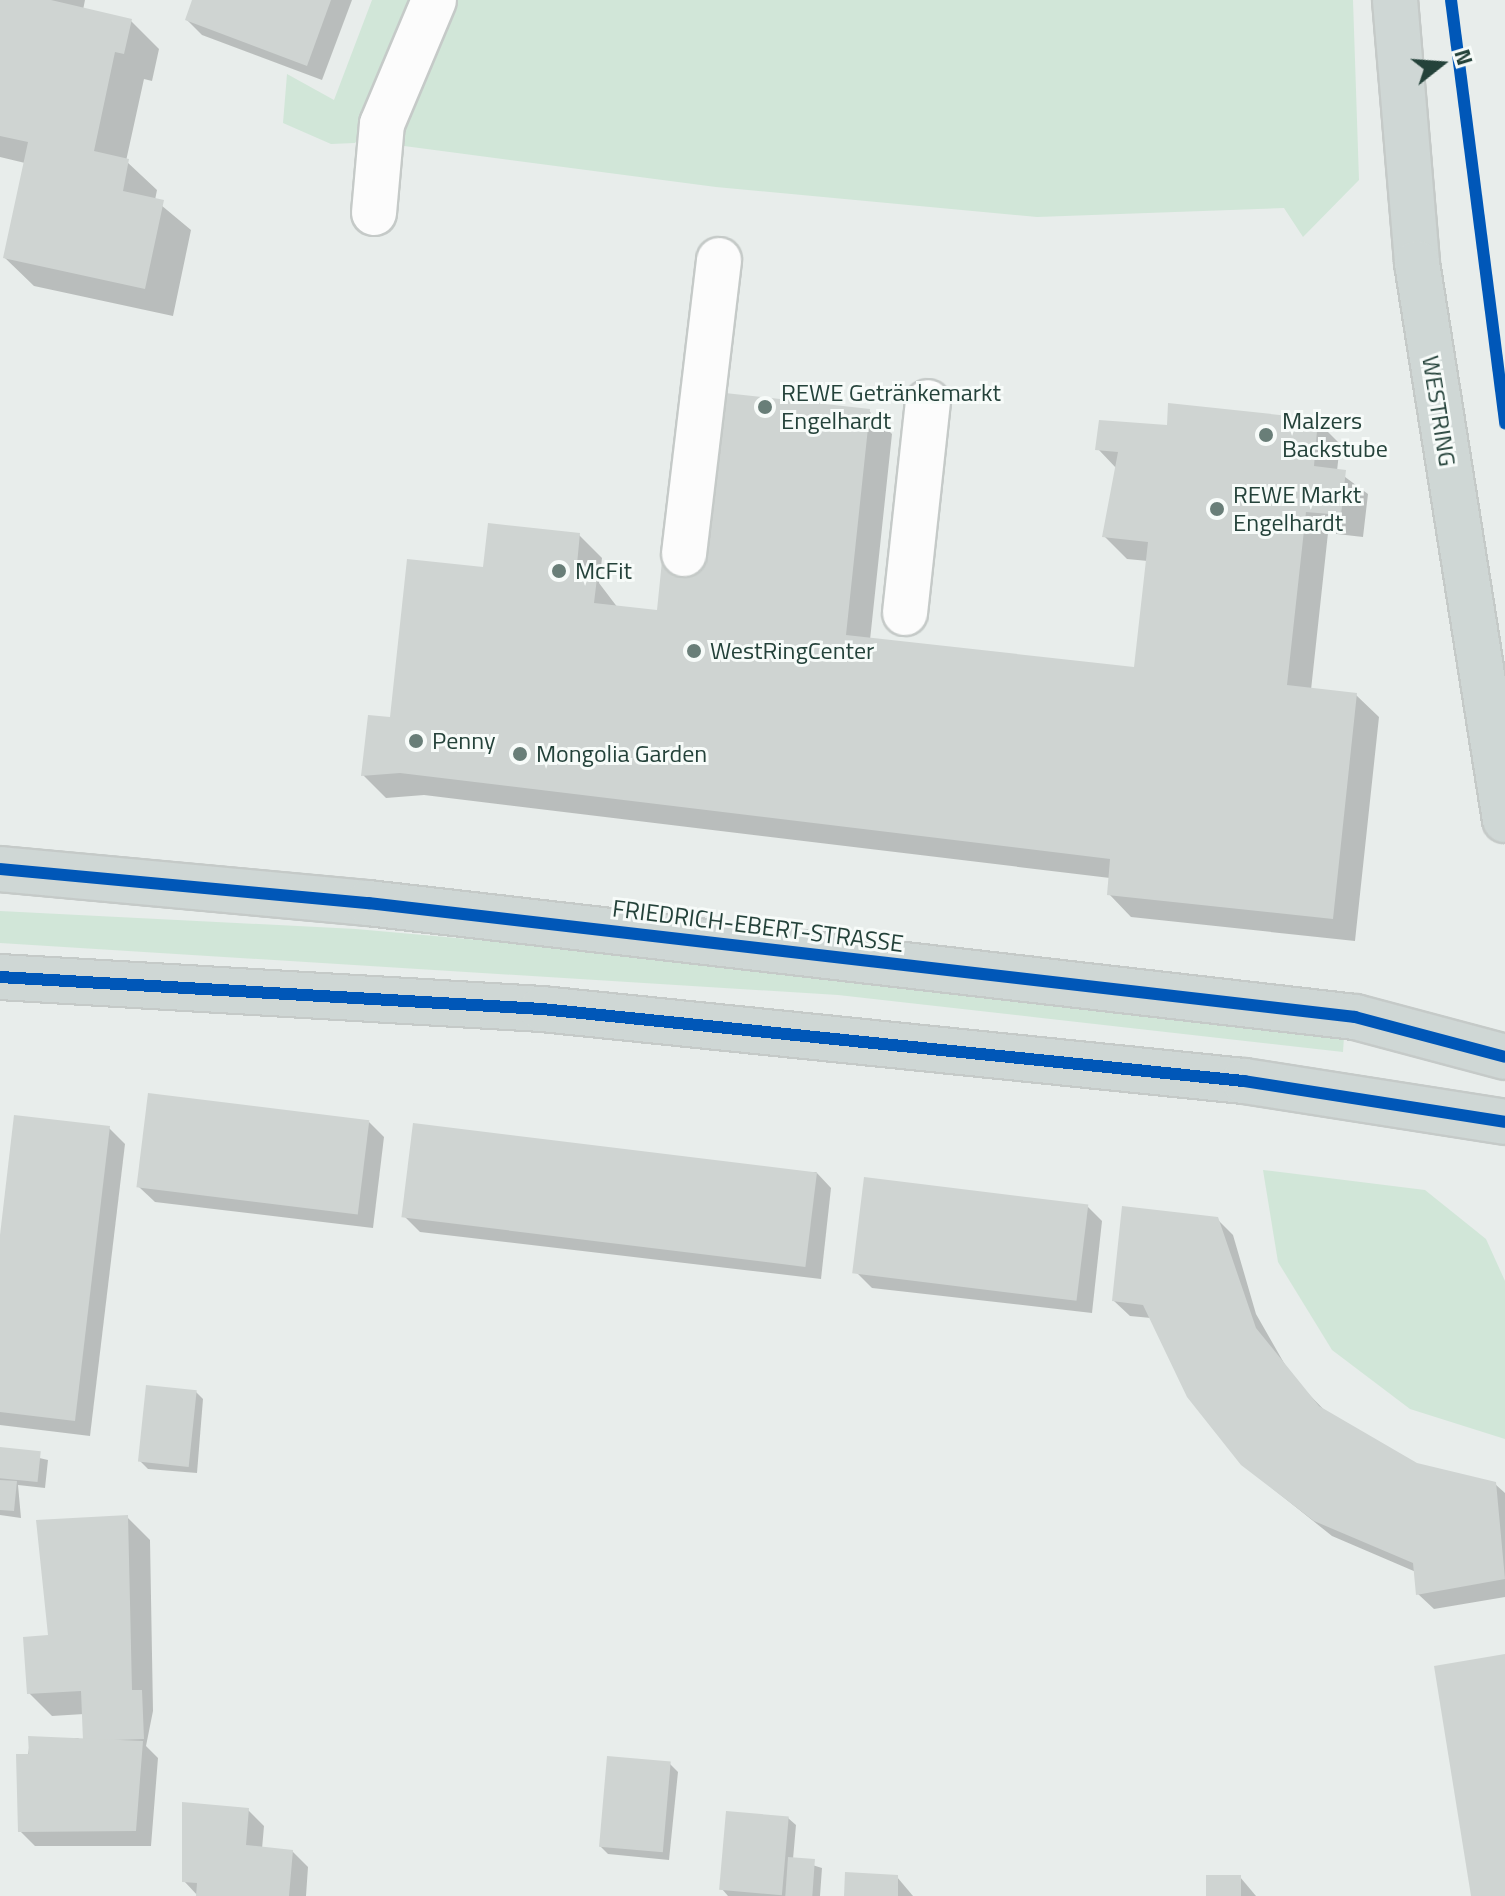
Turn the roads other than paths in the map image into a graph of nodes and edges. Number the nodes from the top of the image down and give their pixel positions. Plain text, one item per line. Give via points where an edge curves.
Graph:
1 (434, 0) edge
2 (1395, 0) edge
3 (374, 213) dead end
4 (719, 260) dead end
5 (928, 402) dead end
6 (684, 554) dead end
7 (905, 613) dead end
8 (1505, 820) edge
9 (0, 869) edge
10 (0, 977) edge
11 (1505, 1057) edge
12 (1505, 1122) edge

1 - 3 street via 382,124
2 - 8 main road, WESTRING via 1417,263
4 - 6 street
5 - 7 street
9 - 11 main road, FRIEDRICH-EBERT-STRASSE via 354,902 1355,1017
10 - 12 main road via 542,1009 1231,1080

